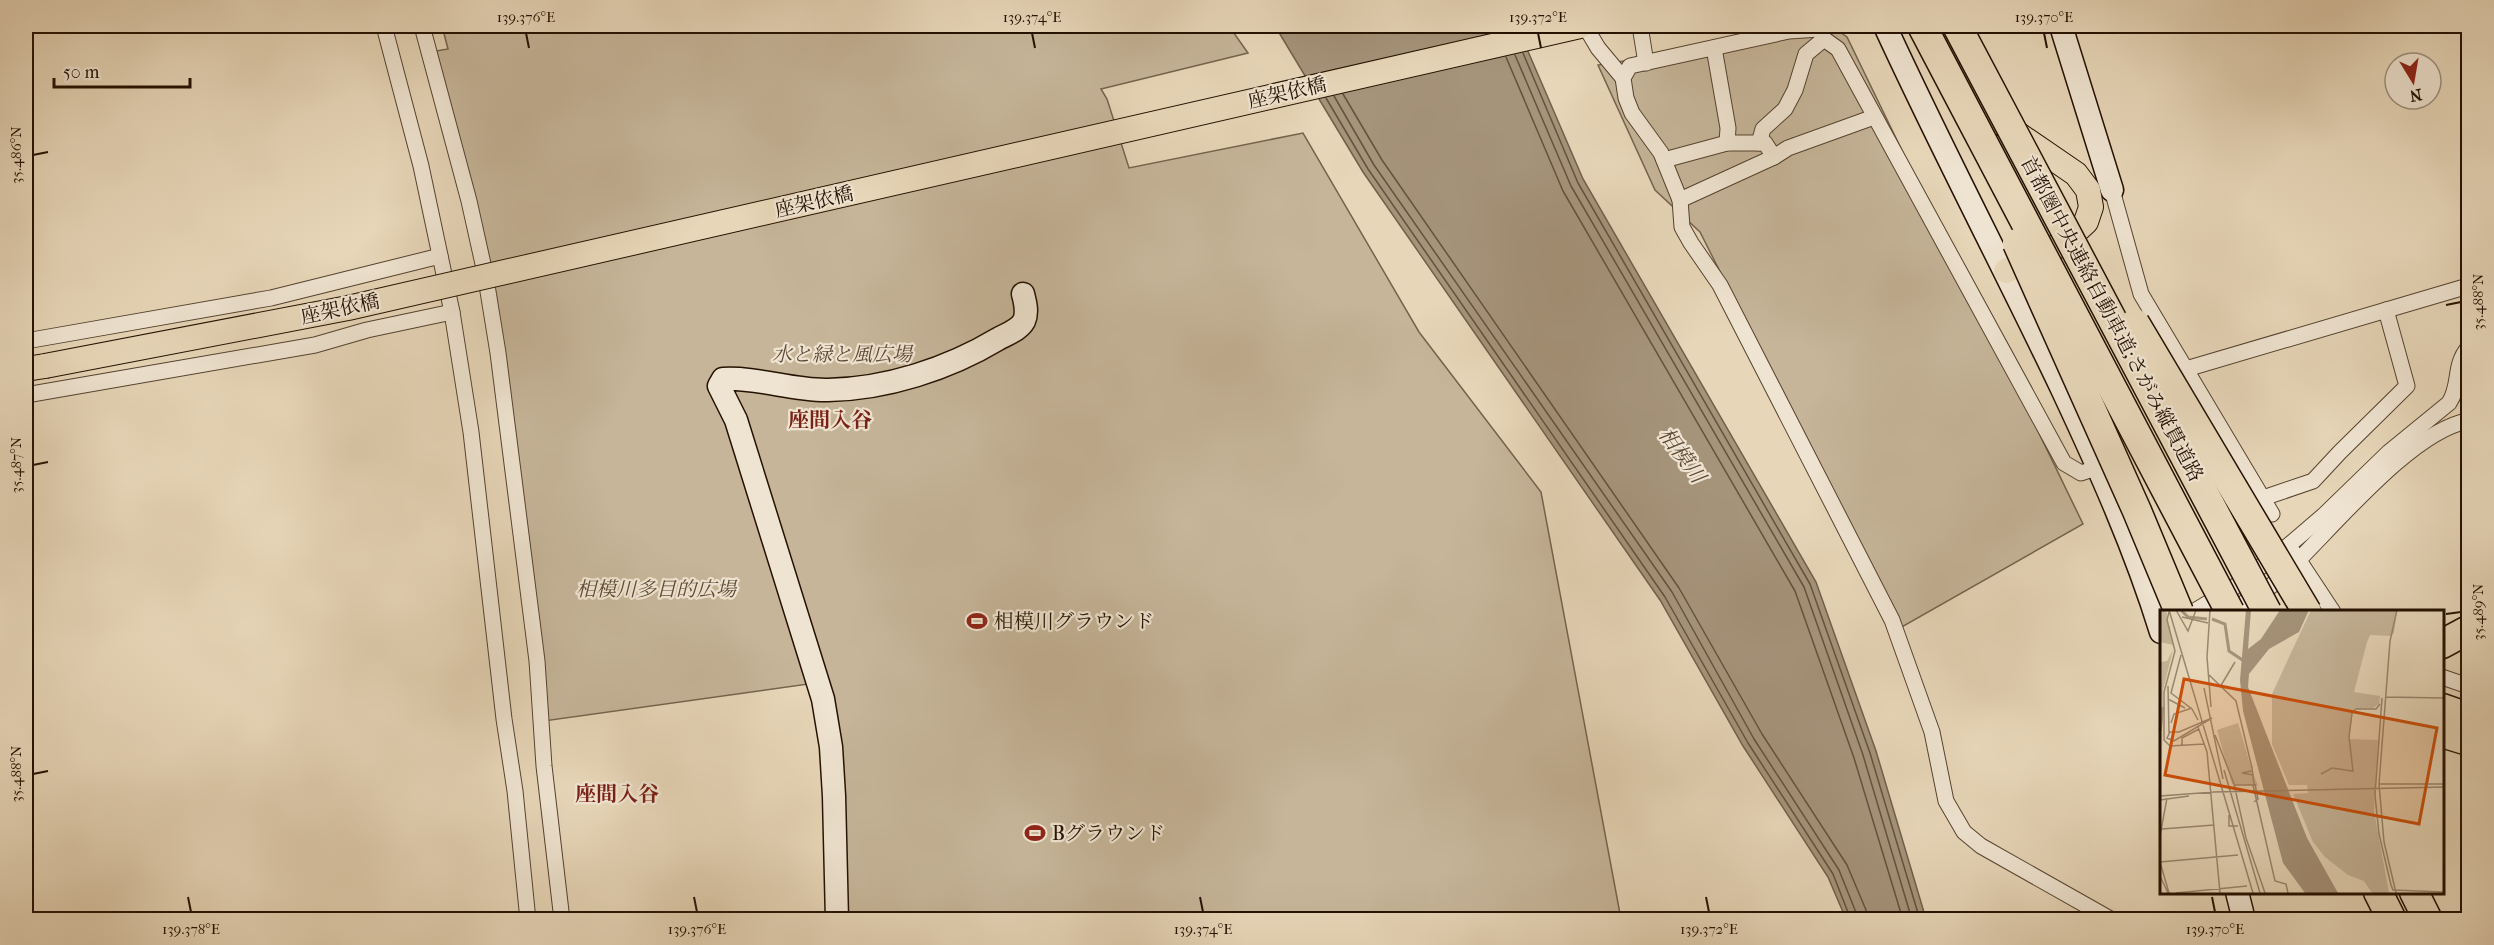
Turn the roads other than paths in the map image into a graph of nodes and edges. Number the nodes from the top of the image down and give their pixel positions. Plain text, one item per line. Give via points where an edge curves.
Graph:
1 (384, 26) edge
2 (422, 26) edge
3 (1580, 26) edge
4 (1585, 26) edge
5 (1640, 26) edge
6 (1885, 26) edge
7 (1921, 26) edge
8 (1929, 26) edge
9 (1957, 26) edge
10 (2061, 26) edge
11 (1821, 31) edge
12 (1714, 48) junction
13 (1972, 54) junction
14 (1646, 63) junction
15 (1623, 78) junction
16 (1874, 117) junction
17 (1727, 143) junction
18 (1759, 143) junction
19 (1773, 157) junction
20 (1664, 160) junction
21 (2112, 190) joint
22 (1680, 200) junction
23 (440, 256) junction
24 (2006, 272) junction
25 (2469, 286) edge
26 (1023, 294) dead end
27 (2386, 310) junction
28 (452, 312) junction
29 (26, 341) edge
30 (2469, 348) edge
31 (35, 367) edge
32 (2186, 369) junction
33 (26, 395) edge
34 (2469, 421) edge
35 (2099, 468) junction
36 (2263, 498) junction
37 (2272, 514) dead end
38 (2289, 545) junction
39 (2299, 560) junction
40 (2160, 610) edge
41 (2196, 610) edge
42 (2227, 610) edge
43 (2231, 610) edge
44 (2266, 610) edge
45 (2306, 610) edge
46 (2331, 610) edge
47 (2160, 616) edge
48 (2469, 630) edge
49 (2443, 643) edge
50 (2443, 676) edge
51 (2469, 686) edge
52 (2443, 708) edge
53 (2469, 717) edge
54 (2443, 733) edge
55 (2469, 741) edge
56 (2237, 894) edge
57 (2379, 894) edge
58 (2415, 894) edge
59 (528, 920) edge
60 (562, 920) edge
61 (837, 920) edge
62 (2112, 920) edge
63 (2244, 920) edge
64 (2392, 920) edge
65 (2428, 920) edge

1 - 23 street
2 - 60 street via 471,210 498,353 537,661 544,766
3 - 31 main road, 座架依橋, bridge via 359,305
4 - 15 street
5 - 14 street
6 - 24 street
7 - 40 highway, bridge via 2137,511
7 - 42 highway, 首都圏中央連絡自動車道;さがみ縦貫道路, bridge
8 - 24 main road, bridge via 1959,81 1990,115 2076,174 2088,190 2091,207 2086,222 2062,244
9 - 13 highway, 首都圏中央連絡自動車道;さがみ縦貫道路, bridge
10 - 21 street
11 - 12 street via 1789,31
11 - 16 street via 1838,49
11 - 18 street via 1806,54 1785,109 1763,129
12 - 14 street
12 - 17 street via 1728,128
13 - 44 highway, 首都圏中央連絡自動車道;さがみ縦貫道路, bridge
13 - 45 highway, bridge
14 - 15 street via 1630,66
15 - 20 street via 1632,113
16 - 19 street
16 - 35 street via 2064,464 2081,473
17 - 18 street
17 - 20 street
18 - 19 street via 1765,143
19 - 22 street
20 - 22 street
21 - 32 street via 2141,294
22 - 62 street via 1682,227 1720,285 1892,620 1932,732 1954,817 1981,846
23 - 28 street
23 - 29 street via 271,298
24 - 35 street
25 - 27 street
26 - 61 street via 1026,315 1019,327 965,357 926,372 867,387 827,390 738,378 723,379 719,386 736,420 823,699 831,747
27 - 32 street
27 - 36 street via 2407,386 2313,482
28 - 33 street via 315,345
28 - 59 street via 471,432
30 - 38 street via 2458,364 2450,403 2389,452
32 - 36 street
34 - 39 street via 2442,430 2397,462
35 - 47 street
36 - 37 street
38 - 39 street
38 - 41 street via 2233,588
39 - 43 street via 2275,583
39 - 46 street
48 - 49 highway
50 - 51 street
52 - 53 highway
54 - 55 highway
56 - 63 street
57 - 64 highway
58 - 65 highway

